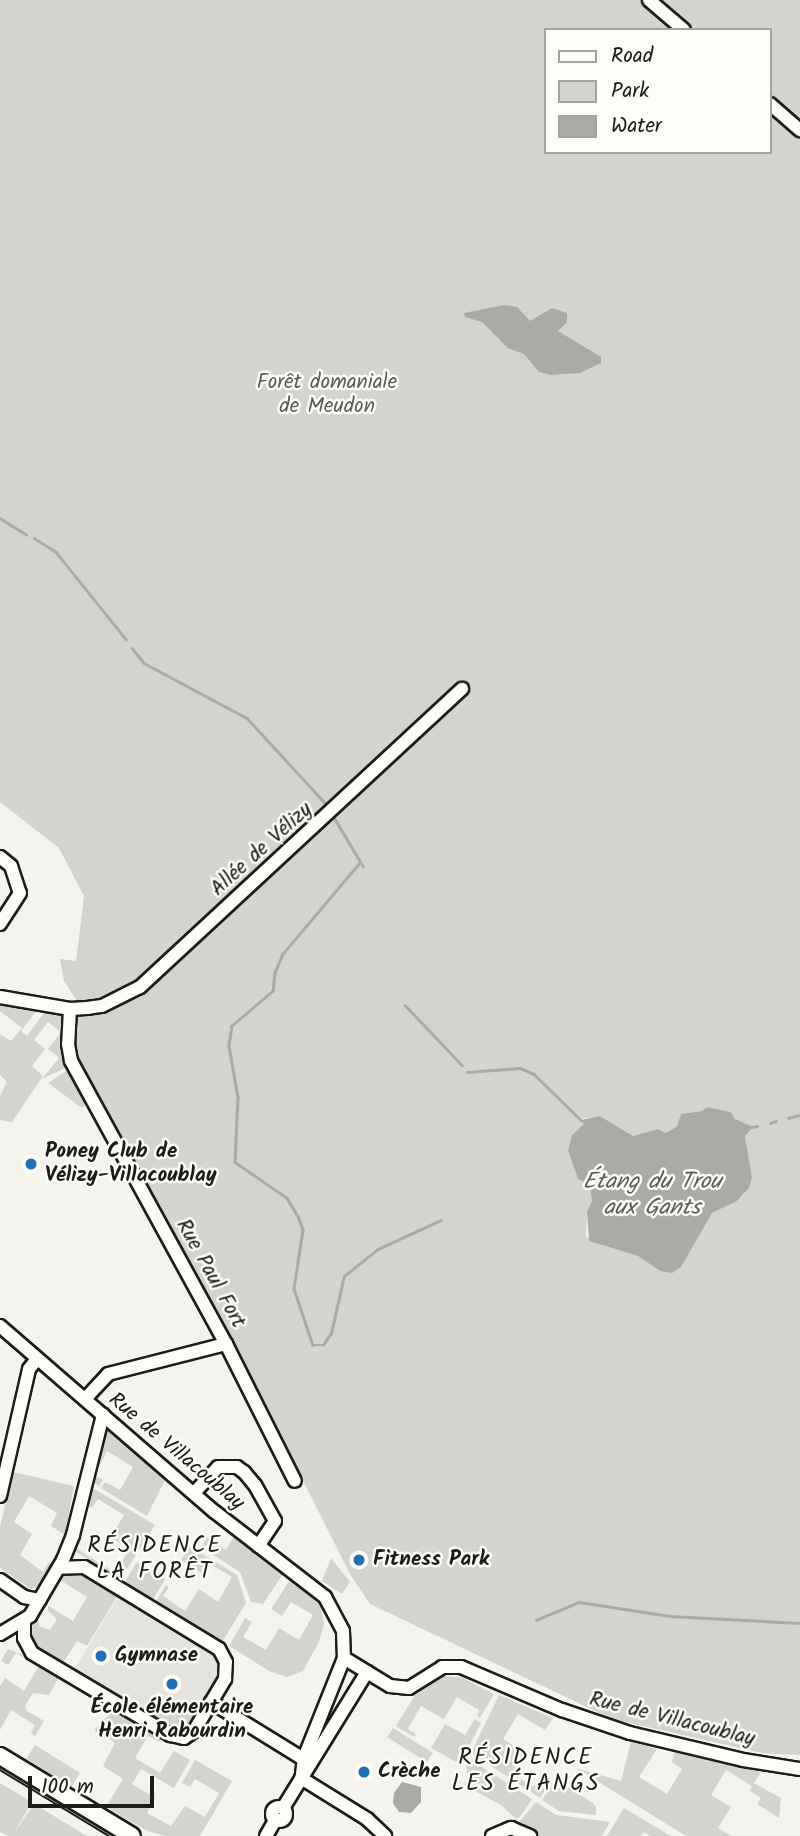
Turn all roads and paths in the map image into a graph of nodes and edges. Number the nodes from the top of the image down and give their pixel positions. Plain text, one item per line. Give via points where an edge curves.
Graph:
1 (649, 0) edge
2 (682, 28) edge
3 (772, 106) edge
4 (800, 130) edge
5 (462, 689) dead end
6 (0, 857) edge
7 (0, 924) edge
8 (0, 997) edge
9 (70, 1009) junction
10 (0, 1326) edge
11 (226, 1344) junction
12 (37, 1359) junction
13 (85, 1399) junction
14 (103, 1415) junction
15 (295, 1481) dead end
16 (194, 1493) junction
17 (0, 1496) edge
18 (258, 1546) junction
19 (59, 1568) junction
20 (0, 1580) edge
21 (40, 1600) junction
22 (24, 1623) junction
23 (0, 1633) edge
24 (344, 1658) junction
25 (367, 1672) junction
26 (211, 1702) junction
27 (0, 1756) edge
28 (308, 1761) junction
29 (800, 1769) edge
30 (301, 1777) junction
31 (132, 1836) edge
32 (266, 1836) edge
33 (385, 1836) edge
34 (492, 1836) edge
35 (530, 1836) edge

1 - 2 street
3 - 4 street
5 - 9 street, Allée de Vélizy via 140,987 102,1006
6 - 7 street via 11,866 20,893
8 - 9 street, Allée de Vélizy
9 - 11 street, Rue Paul Fort via 71,1061
10 - 12 street, Rue de Villacoublay
11 - 13 street via 108,1374
11 - 15 street, Rue Paul Fort
12 - 13 street, Rue de Villacoublay
12 - 17 street via 29,1369
13 - 14 street, Rue de Villacoublay
14 - 16 street, Rue de Villacoublay
14 - 19 street via 73,1535
16 - 18 street, Rue de Villacoublay
16 - 18 street via 218,1467 237,1467 244,1472 275,1521
18 - 24 street, Rue de Villacoublay via 330,1603 342,1631
19 - 21 street
19 - 26 street via 84,1567 219,1649 228,1670
20 - 21 street via 24,1597
21 - 22 street
22 - 23 street
22 - 26 street via 24,1638 32,1653 175,1737 191,1734
24 - 25 street
24 - 28 street
25 - 28 street
25 - 29 street, Rue de Villacoublay via 401,1689 417,1685 442,1667 461,1667 562,1710 643,1737
26 - 28 street
27 - 31 main road
28 - 30 street
30 - 32 street
30 - 33 street via 367,1819
34 - 35 street via 511,1828

